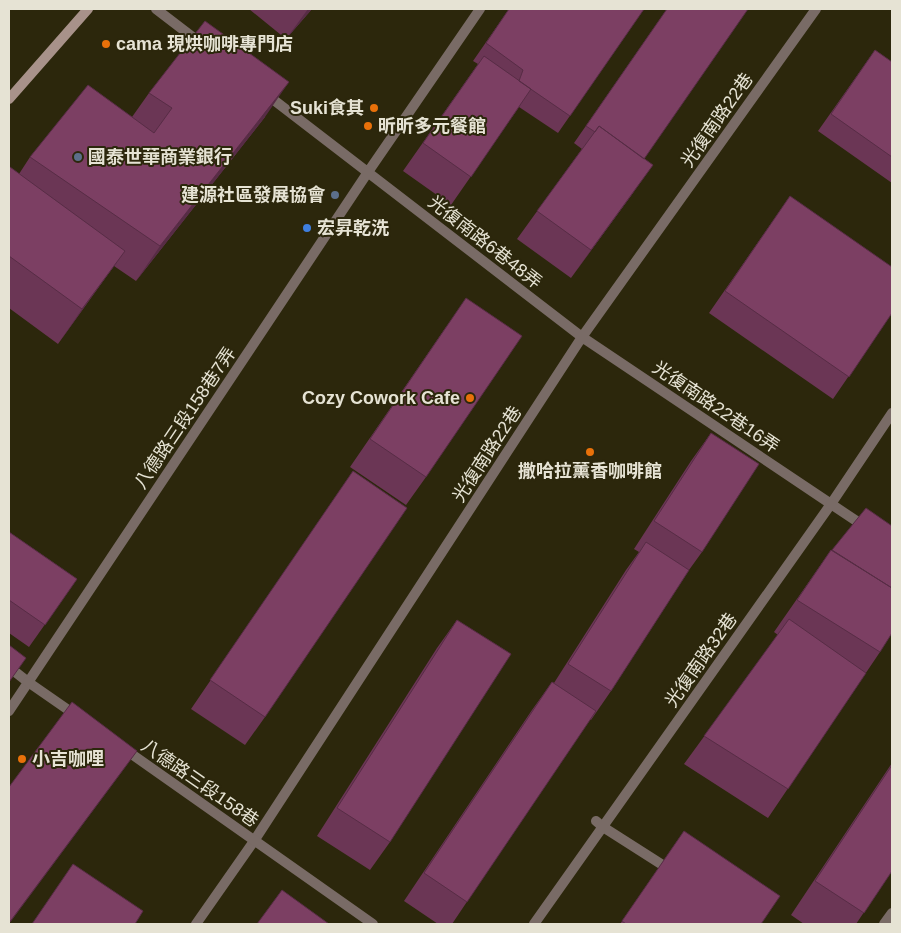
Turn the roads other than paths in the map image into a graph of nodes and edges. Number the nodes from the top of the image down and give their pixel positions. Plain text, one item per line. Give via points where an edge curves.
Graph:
1 (88, 9) edge
2 (156, 9) edge
3 (480, 9) edge
4 (816, 9) edge
5 (213, 53) edge
6 (260, 89) edge
7 (9, 99) edge
8 (368, 172) junction
9 (582, 337) junction
10 (892, 413) edge
11 (831, 504) junction
12 (877, 535) edge
13 (9, 667) edge
14 (28, 682) junction
15 (9, 711) edge
16 (85, 722) edge
17 (117, 744) edge
18 (599, 824) junction
19 (254, 841) junction
20 (683, 878) edge
21 (892, 913) edge
22 (196, 924) edge
23 (373, 924) edge
24 (534, 924) edge
25 (884, 924) edge

1 - 7 street
2 - 5 street
3 - 8 street, 八德路三段158巷7弄
4 - 9 street, 光復南路22巷
6 - 8 street, 光復南路6巷48弄
8 - 9 street, 光復南路6巷48弄
8 - 14 street, 八德路三段158巷7弄
9 - 11 street, 光復南路22巷16弄
9 - 19 street, 光復南路22巷
10 - 11 street, 光復南路32巷
11 - 12 street, 光復南路22巷16弄
11 - 18 street, 光復南路32巷
13 - 14 street
14 - 15 street, 八德路三段158巷7弄
14 - 16 street
17 - 19 street, 八德路三段158巷
18 - 20 street
18 - 24 street, 光復南路32巷
19 - 22 street, 光復南路22巷
19 - 23 street, 八德路三段158巷
21 - 25 street

